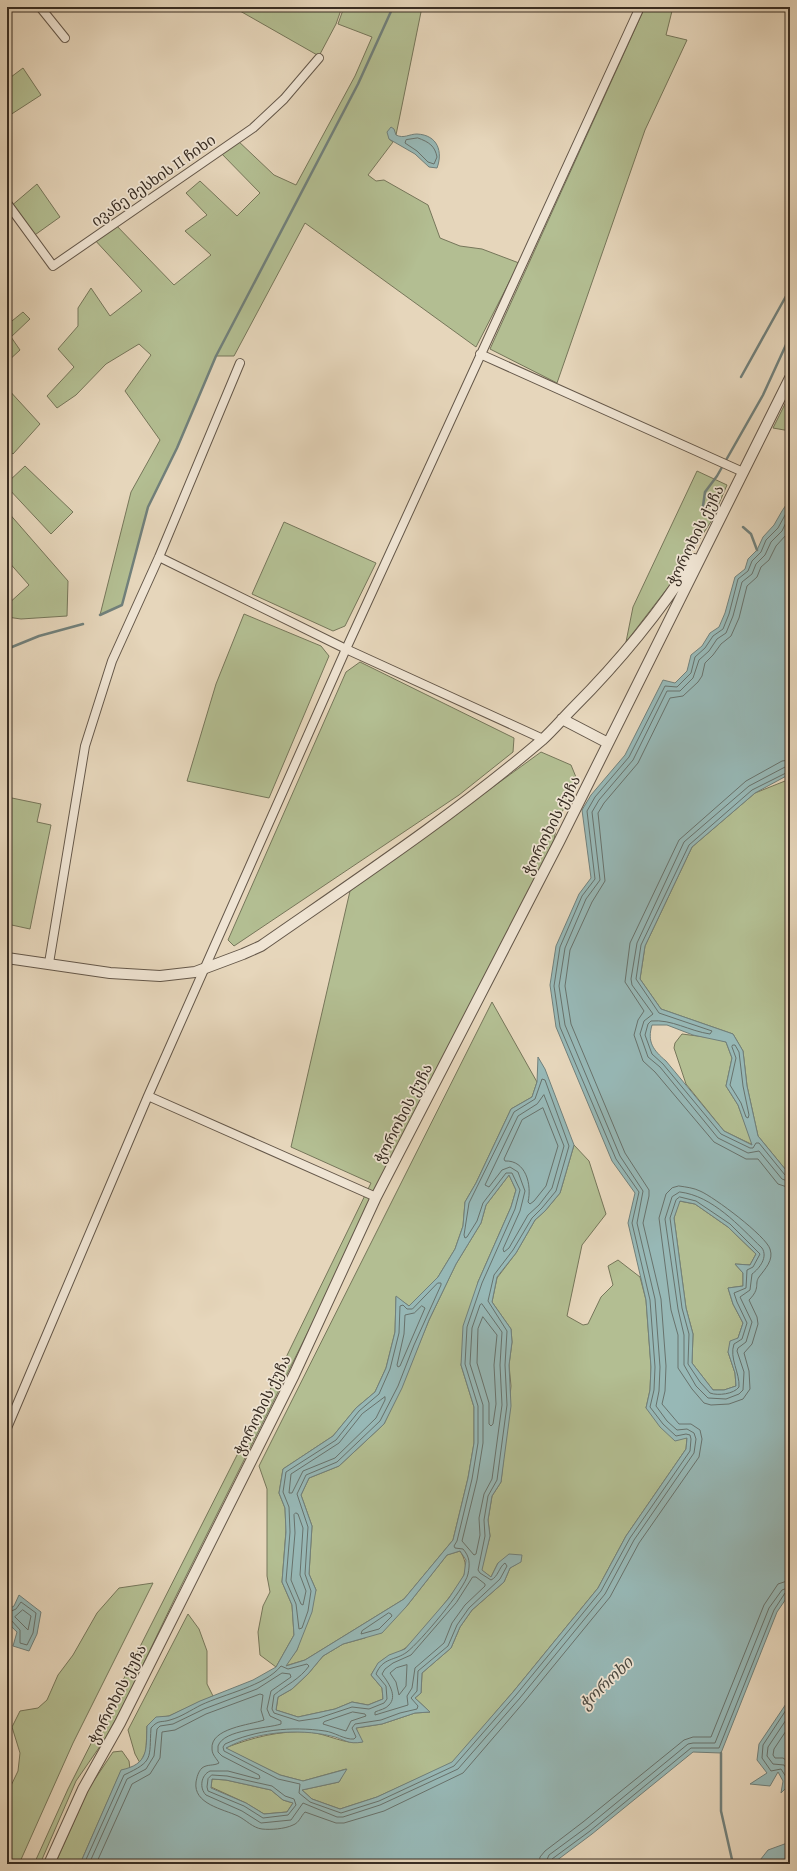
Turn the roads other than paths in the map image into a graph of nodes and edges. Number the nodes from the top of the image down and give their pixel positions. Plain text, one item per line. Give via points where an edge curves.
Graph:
1 (40, 7) edge
2 (640, 7) edge
3 (65, 38) dead end
4 (319, 58) dead end
5 (8, 206) edge
6 (480, 354) junction
7 (240, 364) dead end
8 (790, 378) edge
9 (743, 472) junction
10 (720, 519) junction
11 (159, 557) junction
12 (346, 649) junction
13 (562, 719) junction
14 (543, 739) junction
15 (608, 743) junction
16 (7, 958) edge
17 (49, 963) junction
18 (206, 968) junction
19 (148, 1096) junction
20 (376, 1197) junction
21 (7, 1428) edge
22 (49, 1864) edge

1 - 3 street
2 - 6 street
4 - 5 street, ივანე მესხის II ჩიხი via 284,99 253,128 53,266
6 - 9 street
6 - 12 street
7 - 11 street
8 - 9 street, ჭოროხის ქუჩა
9 - 10 street, ჭოროხის ქუჩა
10 - 13 street via 675,589 634,642
10 - 15 street, ჭოროხის ქუჩა
11 - 12 street
11 - 17 street via 112,661 85,746
12 - 14 street
12 - 18 street
13 - 14 street
13 - 15 street
14 - 18 street via 470,798 261,946
15 - 20 street, ჭოროხის ქუჩა
16 - 17 street
17 - 18 street via 110,973 160,976 195,972
18 - 19 street
19 - 20 street
19 - 21 street
20 - 22 street, ჭოროხის ქუჩა via 294,1375 120,1723 84,1789

